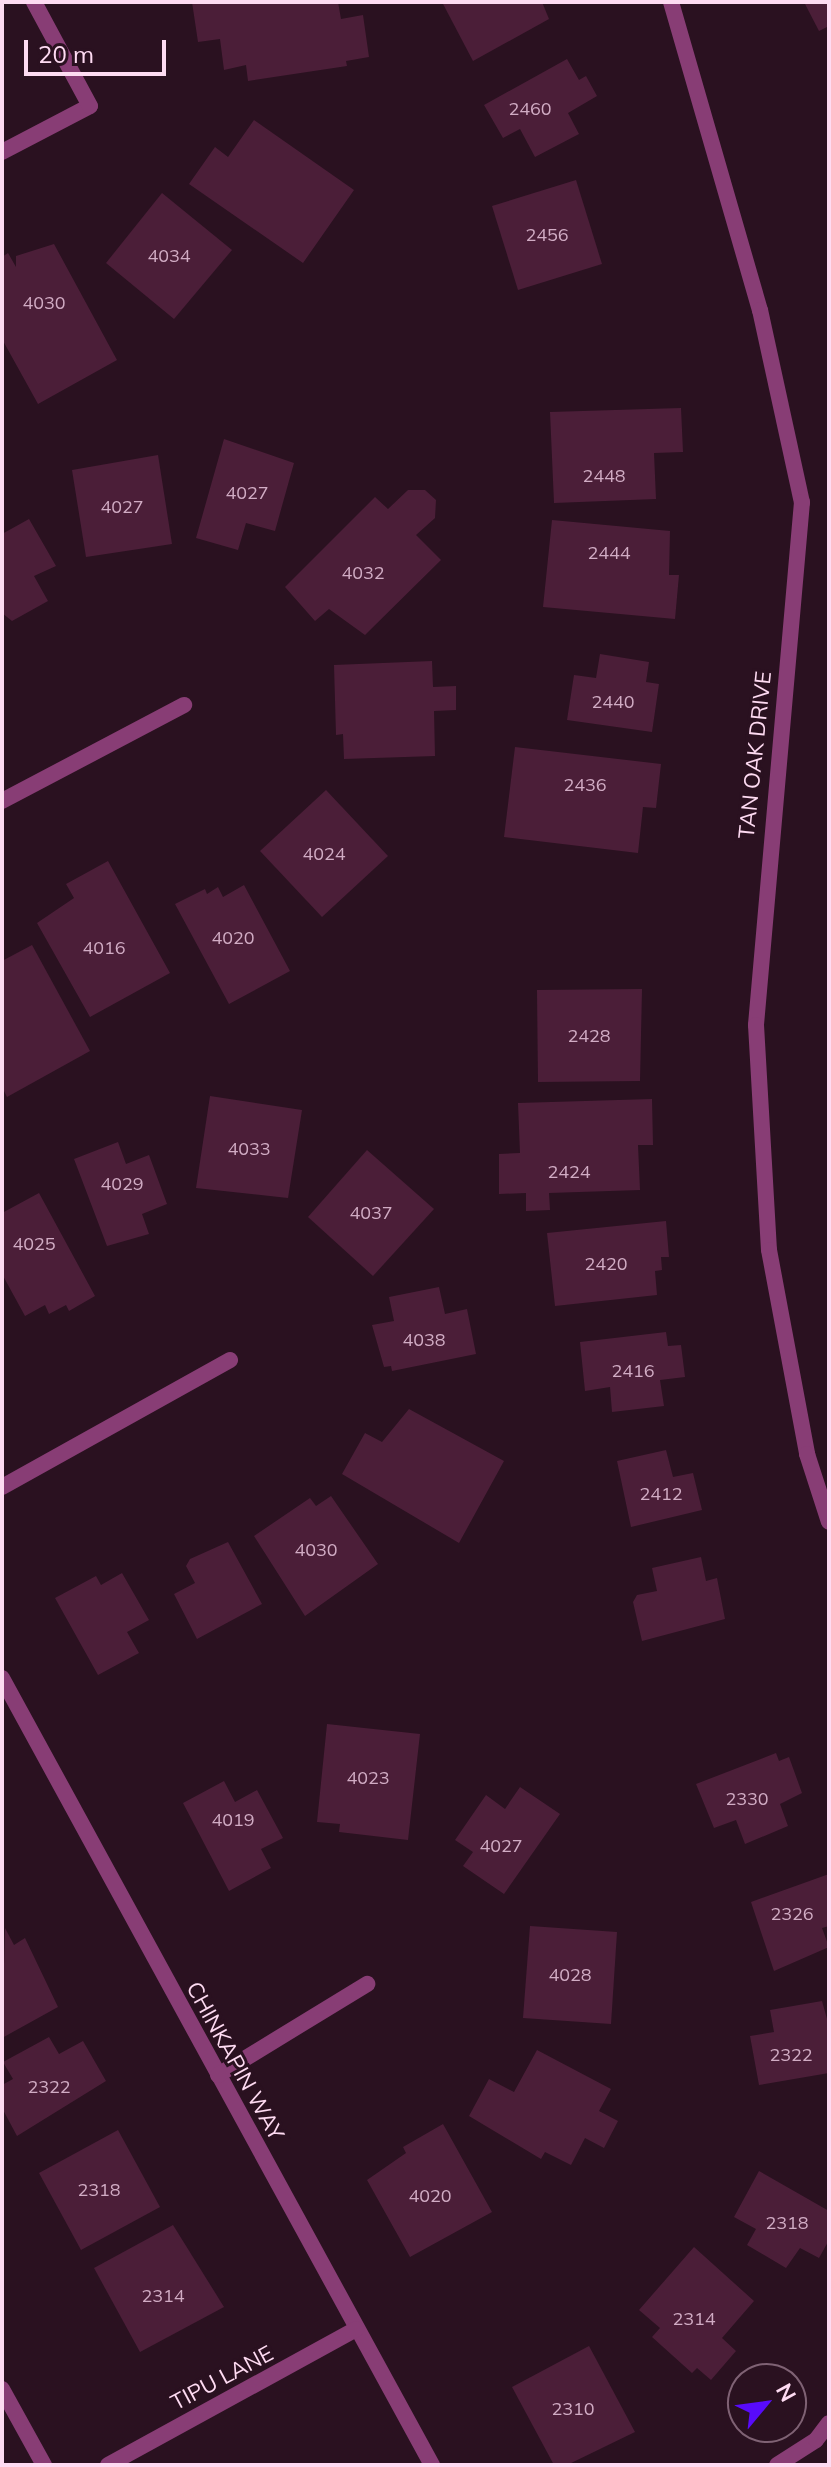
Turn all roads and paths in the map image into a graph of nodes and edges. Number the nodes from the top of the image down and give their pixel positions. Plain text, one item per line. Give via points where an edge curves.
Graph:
1 (34, 2) edge
2 (671, 2) edge
3 (2, 152) edge
4 (184, 705) dead end
5 (2, 801) edge
6 (230, 1360) dead end
7 (2, 1487) edge
8 (829, 1522) edge
9 (2, 1678) edge
10 (367, 1984) dead end
11 (218, 2075) junction
12 (356, 2329) junction
13 (2, 2389) edge
14 (829, 2423) edge
15 (44, 2465) edge
16 (108, 2465) edge
17 (432, 2465) edge
18 (777, 2465) edge

1 - 3 street via 90,106
2 - 8 street, TAN OAK DRIVE via 760,310 802,502 756,1025 769,1250 807,1454
4 - 5 street
6 - 7 street
9 - 11 street, CHINKAPIN WAY
10 - 11 street
11 - 12 street, CHINKAPIN WAY
12 - 16 street, TIPU LANE
12 - 17 street, CHINKAPIN WAY
13 - 15 street
14 - 18 street via 816,2440

